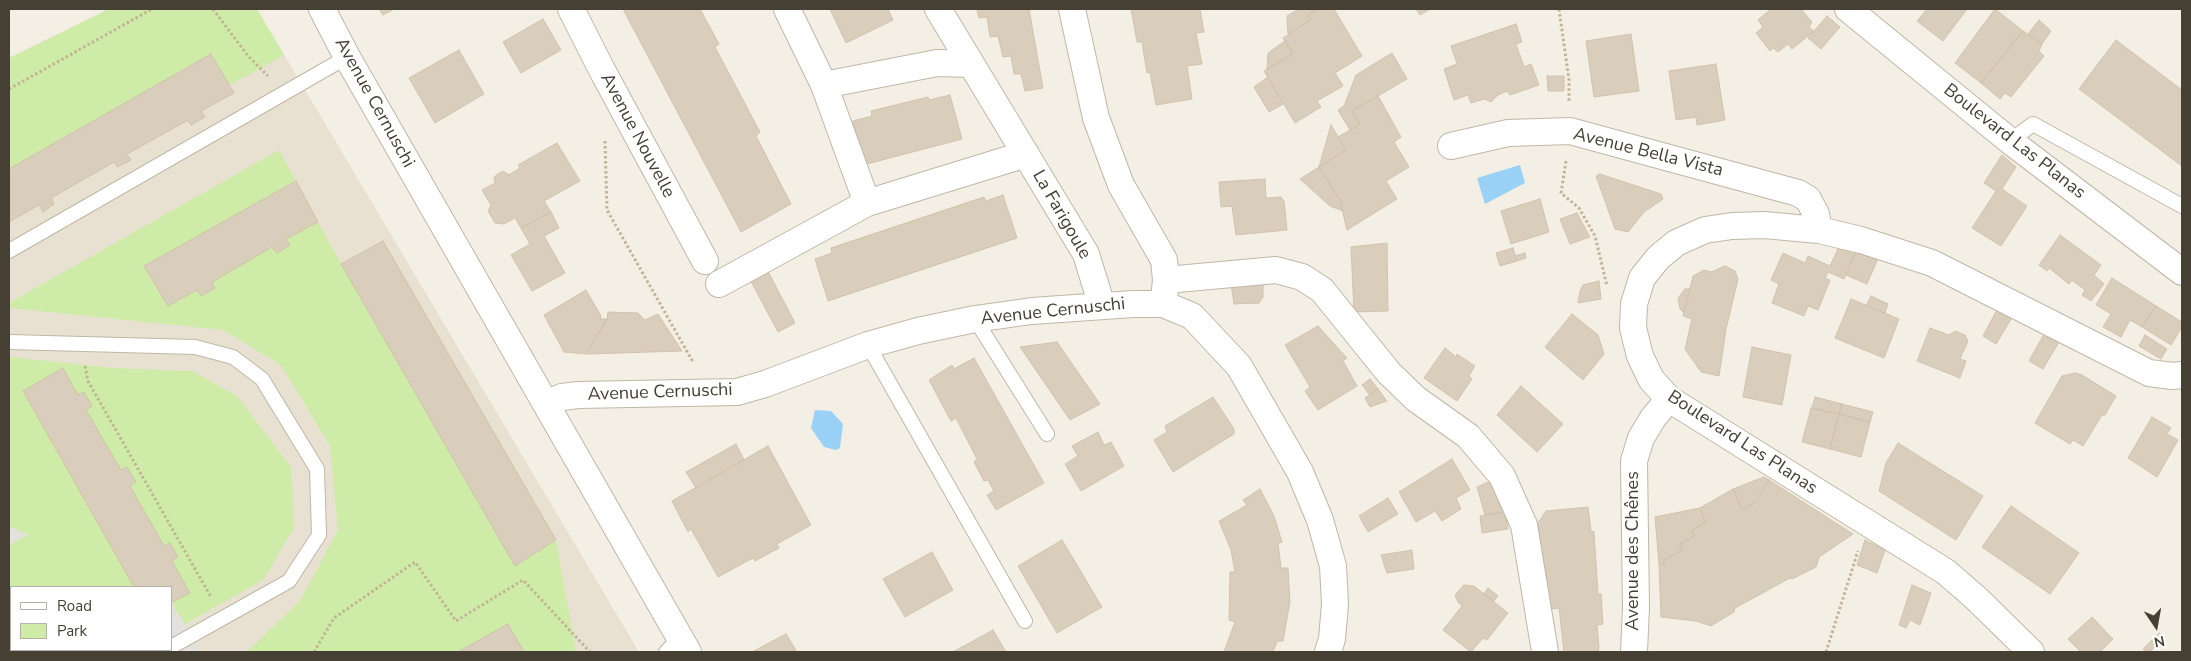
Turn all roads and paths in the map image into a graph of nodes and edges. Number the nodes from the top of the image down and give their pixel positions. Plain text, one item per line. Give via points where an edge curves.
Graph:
1 (152, 9) edge
2 (213, 9) edge
3 (322, 9) edge
4 (571, 9) edge
5 (787, 9) edge
6 (938, 9) edge
7 (1072, 9) edge
8 (1559, 9) edge
9 (1848, 9) edge
10 (347, 57) junction
11 (972, 64) junction
12 (824, 85) junction
13 (9, 89) edge
14 (285, 92) junction
15 (1570, 131) junction
16 (605, 140) dead end
17 (2010, 141) junction
18 (1451, 146) dead end
19 (1026, 154) junction
20 (867, 203) junction
21 (2182, 206) edge
22 (1819, 230) junction
23 (9, 251) edge
24 (705, 261) dead end
25 (2182, 272) edge
26 (719, 284) dead end
27 (1164, 292) junction
28 (1608, 292) dead end
29 (1102, 306) junction
30 (976, 319) junction
31 (9, 342) edge
32 (868, 345) junction
33 (694, 365) dead end
34 (2182, 375) edge
35 (88, 381) dead end
36 (1668, 399) junction
37 (546, 404) junction
38 (1047, 434) dead end
39 (1867, 524) junction
40 (201, 579) dead end
41 (1026, 621) dead end
42 (172, 646) edge
43 (678, 647) edge
44 (314, 652) edge
45 (590, 652) edge
46 (1328, 652) edge
47 (1545, 652) edge
48 (1634, 652) edge
49 (1826, 652) edge
50 (2031, 652) edge

1 - 13 path
2 - 14 path via 248,56
3 - 10 street, Avenue Cernuschi
4 - 24 street, Avenue Nouvelle
5 - 12 street
6 - 11 street, La Farigoule
7 - 27 street via 1096,118 1121,185 1164,260
8 - 15 path via 1568,80
9 - 17 street, Boulevard Las Planas
10 - 14 lane
10 - 37 street, Avenue Cernuschi
11 - 12 street via 937,63
11 - 19 street, La Farigoule
12 - 20 street
14 - 23 lane
15 - 18 street, Avenue Bella Vista via 1508,134
15 - 22 street, Avenue Bella Vista via 1798,193 1808,199 1816,214
15 - 28 path via 1561,192 1579,208 1594,236
16 - 33 path via 607,210
17 - 21 lane via 2032,124
17 - 25 street, Boulevard Las Planas
19 - 20 street, La Farigoule
19 - 29 street, La Farigoule via 1086,254
20 - 26 street, La Farigoule
22 - 34 street, Boulevard Las Planas via 1932,263 2149,373
22 - 36 street, Boulevard Las Planas via 1764,225 1704,230 1676,243 1658,258 1642,278 1634,304 1633,328 1640,356 1651,379
27 - 29 street, Avenue Cernuschi
27 - 46 street, Avenue Cernuschi via 1192,316 1239,366 1300,472 1320,520 1333,566 1336,604
27 - 47 street via 1276,270 1302,276 1322,290 1389,373 1416,399 1468,436 1502,476 1524,525
29 - 30 street, Avenue Cernuschi
30 - 32 street, Avenue Cernuschi
30 - 38 lane
31 - 42 lane via 195,347 233,357 262,379 317,469 319,535 289,581
32 - 37 street, Avenue Cernuschi via 737,392 578,395
32 - 41 lane
35 - 40 path
36 - 39 street, Boulevard Las Planas
36 - 48 street, Avenue des Chênes via 1642,438 1634,461
37 - 43 street, Avenue Cernuschi
39 - 49 path
39 - 50 street, Boulevard Las Planas via 1946,572
44 - 45 path via 334,618 415,562 456,622 523,580

